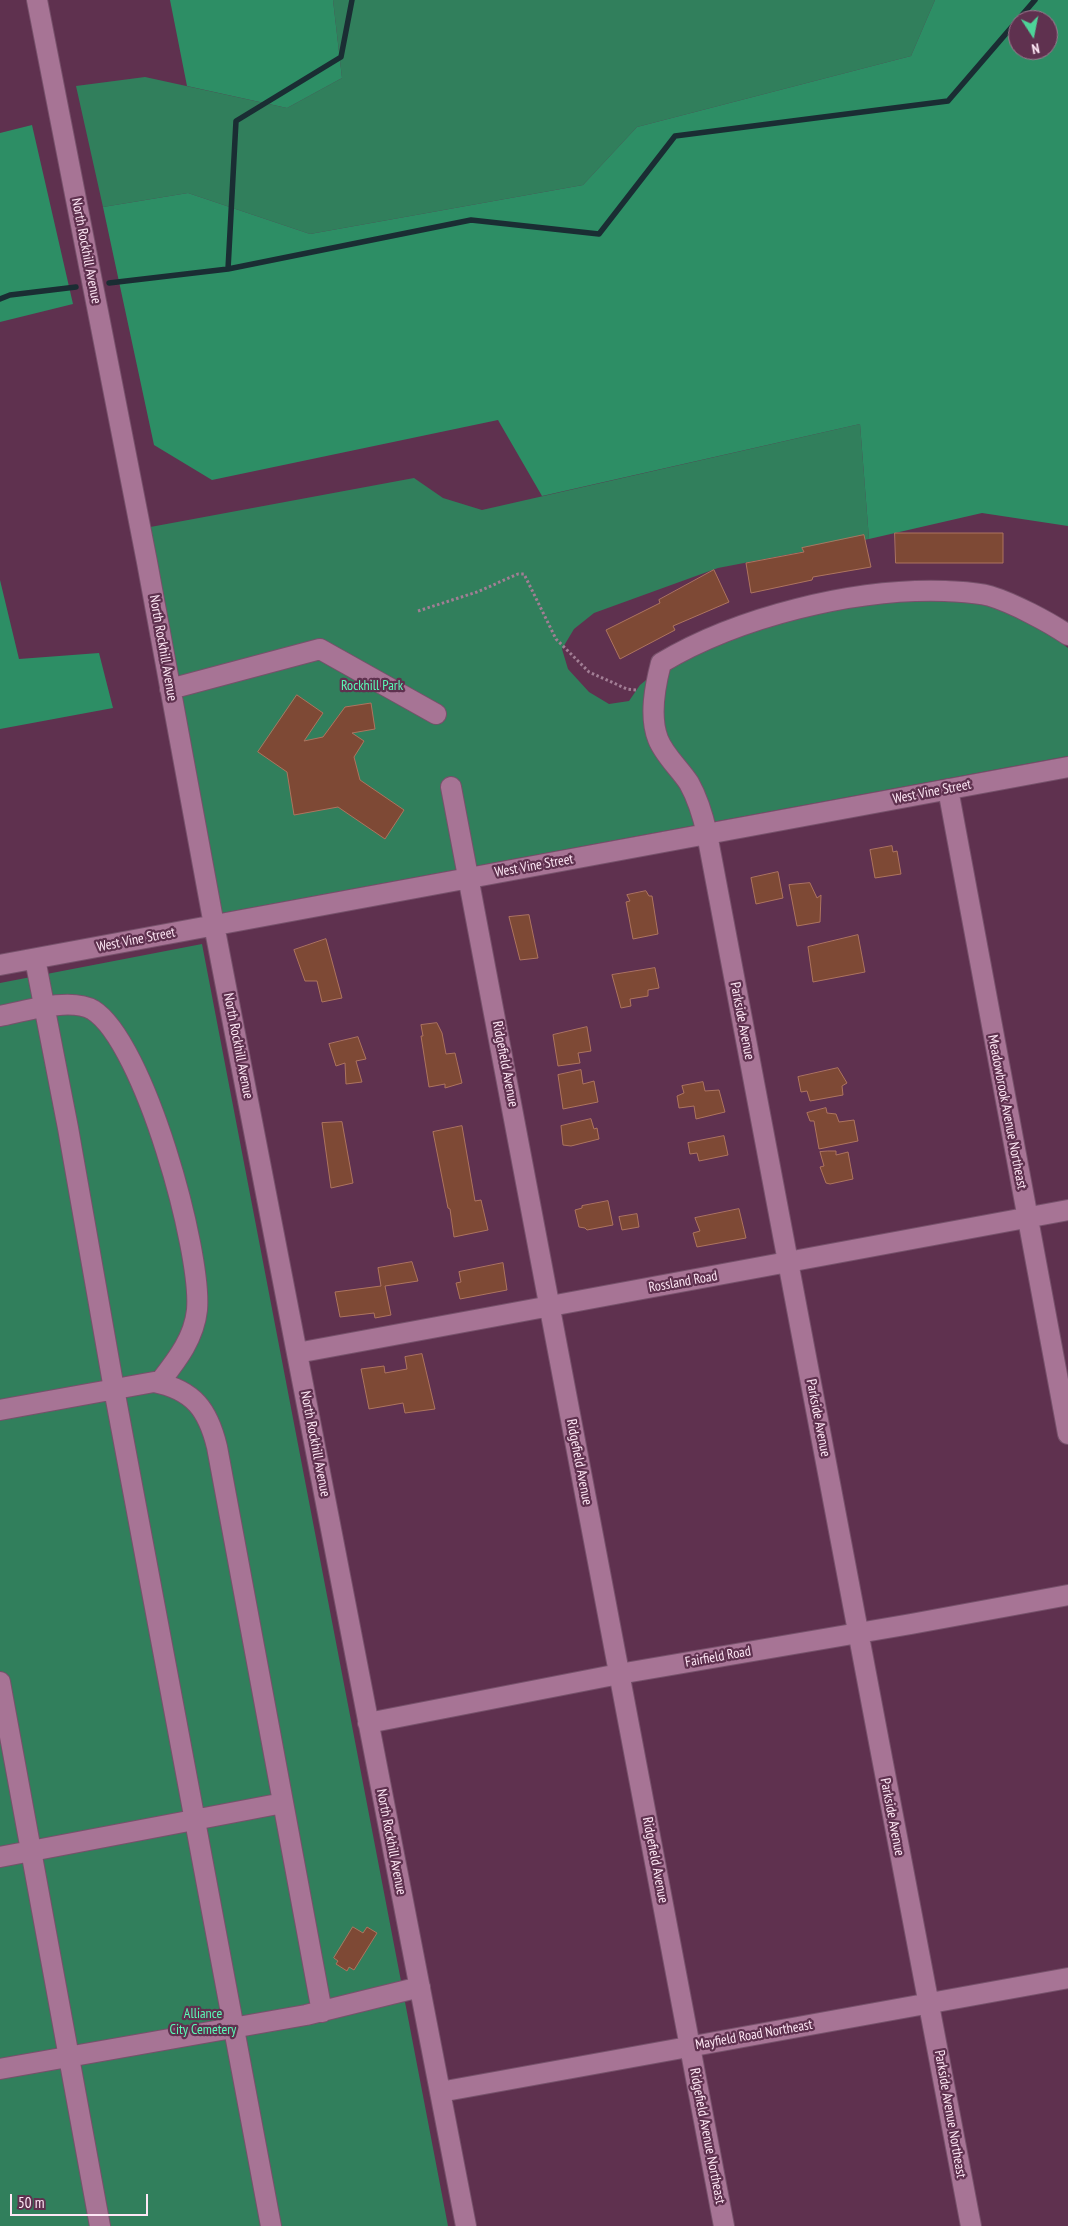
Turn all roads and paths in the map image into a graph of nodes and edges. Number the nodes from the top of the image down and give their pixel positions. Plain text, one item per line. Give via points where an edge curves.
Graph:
1 (37, 0) edge
2 (418, 611) dead end
3 (1068, 635) edge
4 (170, 689) junction
5 (655, 691) junction
6 (436, 714) dead end
7 (1068, 767) edge
8 (451, 787) dead end
9 (948, 789) junction
10 (707, 834) junction
11 (470, 878) junction
12 (214, 925) junction
13 (35, 959) junction
14 (0, 965) edge
15 (45, 1008) junction
16 (0, 1016) edge
17 (1068, 1210) edge
18 (1027, 1218) junction
19 (788, 1262) junction
20 (550, 1306) junction
21 (297, 1353) junction
22 (159, 1383) junction
23 (114, 1389) junction
24 (0, 1410) edge
25 (1068, 1434) edge
26 (1068, 1595) edge
27 (859, 1633) junction
28 (619, 1674) junction
29 (0, 1682) edge
30 (368, 1723) junction
31 (283, 1804) junction
32 (195, 1821) junction
33 (31, 1851) junction
34 (0, 1857) edge
35 (1068, 1978) edge
36 (420, 1988) junction
37 (930, 2003) junction
38 (322, 2012) junction
39 (233, 2028) junction
40 (689, 2047) junction
41 (69, 2056) junction
42 (0, 2069) edge
43 (440, 2092) junction
44 (100, 2226) edge
45 (271, 2226) edge
46 (466, 2226) edge
47 (724, 2226) edge
48 (971, 2226) edge

1 - 4 street, North Rockhill Avenue
2 - 5 path via 524,574 556,638 589,672 627,689
3 - 5 street, Parkside Avenue via 990,596 936,591 880,593 758,620 701,642 660,663
4 - 6 street via 320,649
4 - 12 street, North Rockhill Avenue
5 - 10 street, Parkside Avenue via 658,739 689,784 700,806
7 - 9 street, West Vine Street
8 - 11 street, Ridgefield Avenue
9 - 10 street, West Vine Street
9 - 18 street, Meadowbrook Avenue Northeast
10 - 11 street, West Vine Street
10 - 19 street, Parkside Avenue
11 - 12 street, West Vine Street
11 - 20 street, Ridgefield Avenue
12 - 13 street, West Vine Street
12 - 21 street, North Rockhill Avenue
13 - 14 street, West Vine Street
13 - 15 street
15 - 16 street
15 - 22 street via 84,1006 107,1023 128,1058 164,1140 193,1258 198,1294 189,1341
15 - 23 street
17 - 18 street, Rossland Road
18 - 19 street, Rossland Road
18 - 25 street, Meadowbrook Avenue Northeast
19 - 20 street, Rossland Road
19 - 27 street, Parkside Avenue
20 - 21 street, Rossland Road
20 - 28 street, Ridgefield Avenue
21 - 30 street, North Rockhill Avenue
22 - 23 street
22 - 31 street via 181,1391 201,1406 214,1433
23 - 24 street
23 - 32 street
26 - 27 street, Fairfield Road
27 - 28 street, Fairfield Road
27 - 37 street, Parkside Avenue via 889,1805
28 - 30 street, Fairfield Road
28 - 40 street, Ridgefield Avenue
29 - 33 street
30 - 36 street, North Rockhill Avenue
31 - 32 street
31 - 38 street
32 - 33 street
32 - 39 street
33 - 34 street
33 - 41 street
35 - 37 street, Mayfield Road Northeast
36 - 38 street
36 - 43 street, North Rockhill Avenue
37 - 40 street, Mayfield Road Northeast
37 - 48 street, Parkside Avenue Northeast
38 - 39 street
39 - 41 street
39 - 45 street
40 - 43 street, Mayfield Road Northeast
40 - 47 street, Ridgefield Avenue Northeast
41 - 42 street
41 - 44 street
43 - 46 street, North Rockhill Avenue

